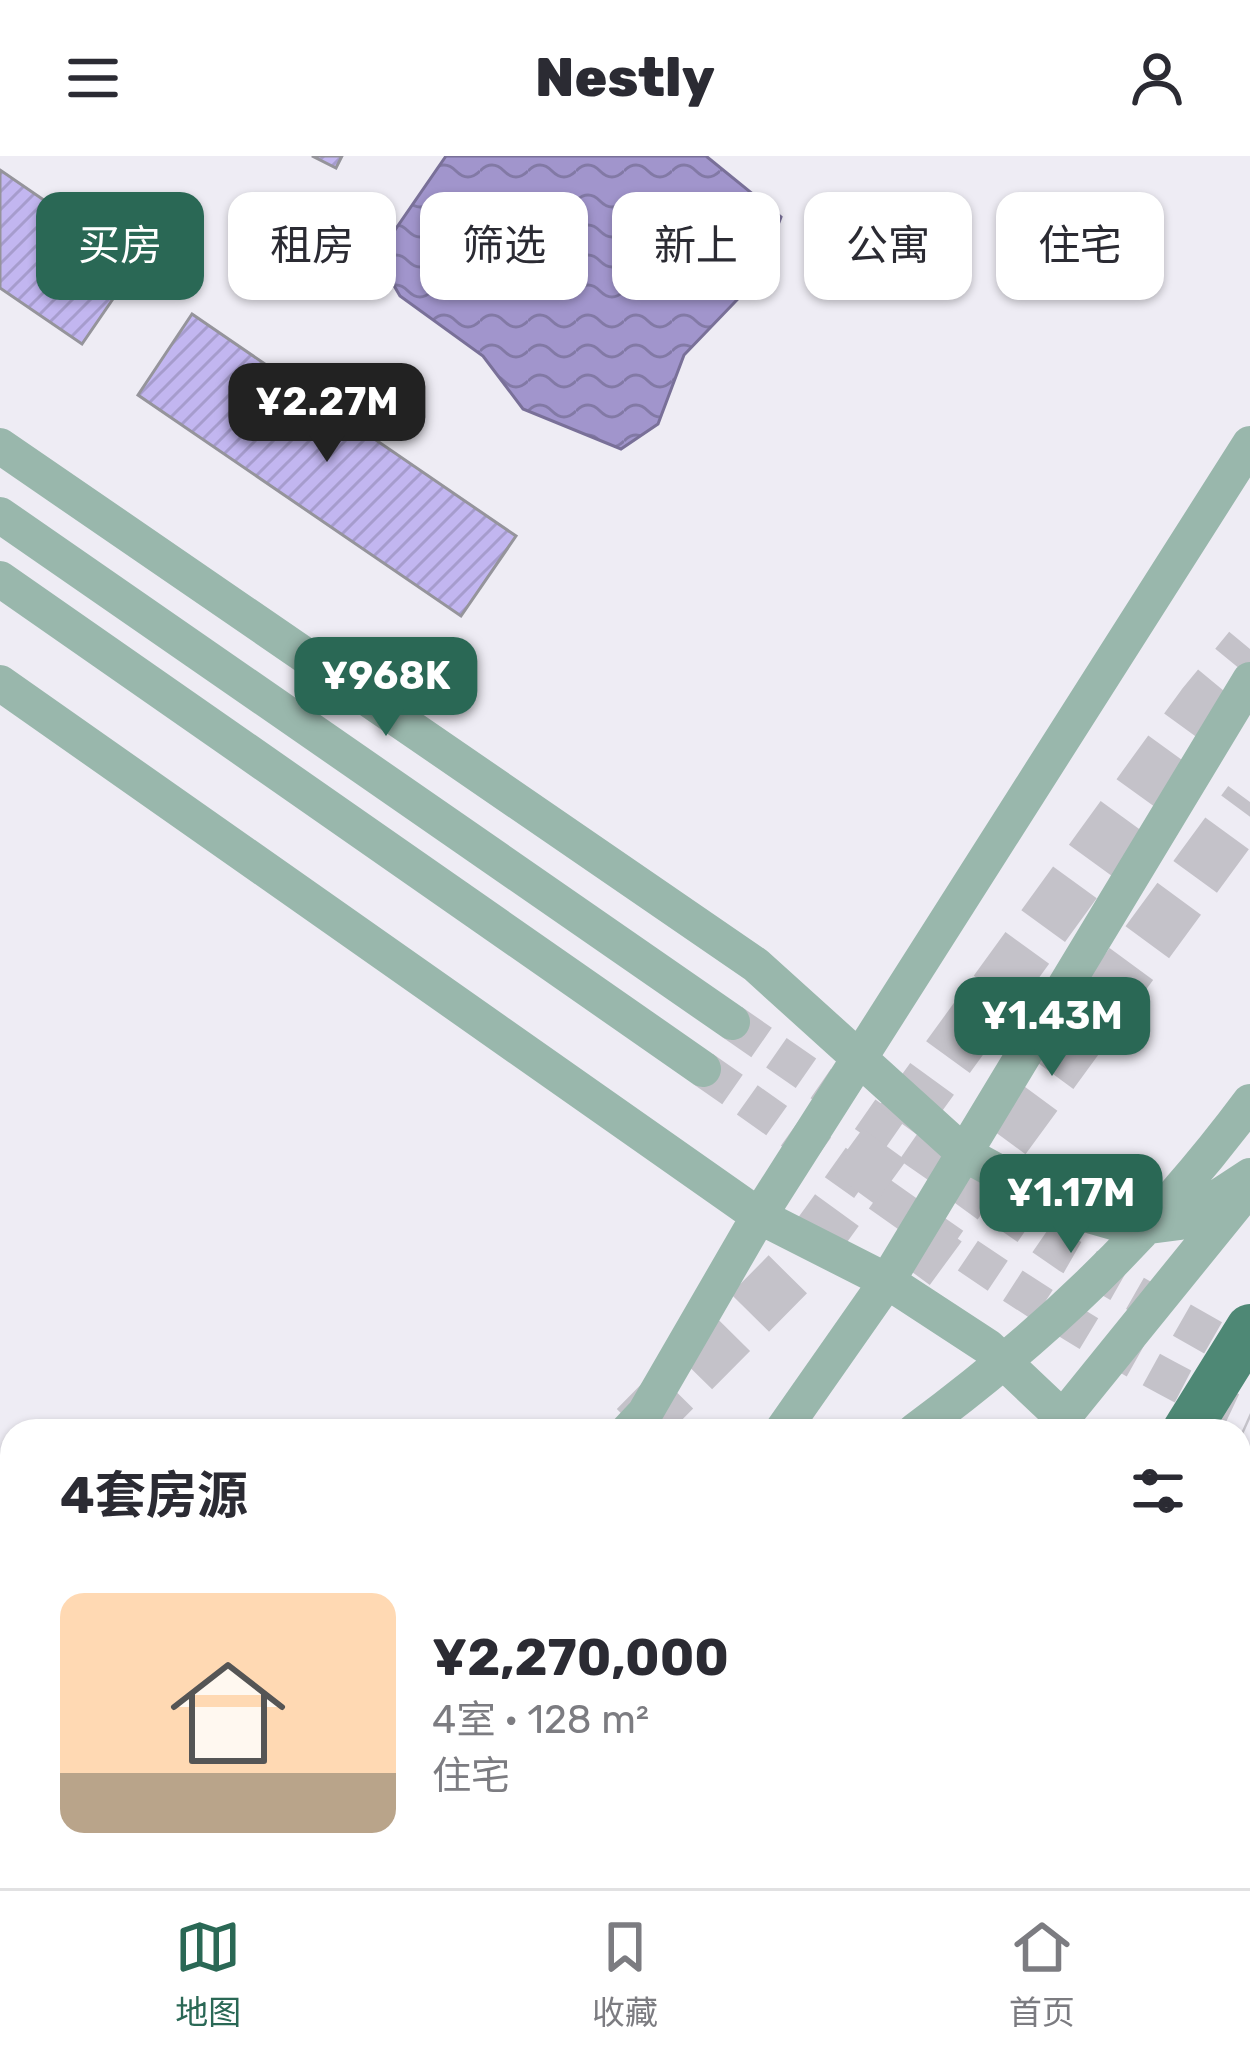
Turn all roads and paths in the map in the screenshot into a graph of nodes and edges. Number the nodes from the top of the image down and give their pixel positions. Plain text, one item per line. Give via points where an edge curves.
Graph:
1 (1250, 444) edge
2 (0, 446) edge
3 (0, 514) edge
4 (0, 579) edge
5 (1250, 680) edge
6 (0, 683) edge
7 (731, 1022) tunnel mouth
8 (860, 1054) junction
9 (703, 1069) tunnel mouth
10 (1250, 1084) edge
11 (1250, 1102) edge
12 (965, 1154) junction
13 (1250, 1176) edge
14 (1250, 1187) edge
15 (759, 1216) junction
16 (1134, 1228) junction
17 (887, 1282) junction
18 (1250, 1328) edge
19 (639, 1419) edge
20 (790, 1419) edge
21 (931, 1419) edge
22 (1053, 1419) edge
23 (1061, 1419) edge
24 (1193, 1419) edge

1 - 8 street
2 - 8 street via 756,965
3 - 7 street
4 - 9 street
5 - 12 street
6 - 15 street
8 - 12 street
8 - 15 street
10 - 16 street via 1200,1158
11 - 21 street via 1179,1196 1090,1288
12 - 16 street via 1064,1208
12 - 17 street
13 - 16 street via 1180,1222
14 - 23 street
15 - 17 street
15 - 19 street
17 - 20 street
17 - 22 street via 988,1347
18 - 24 main road

